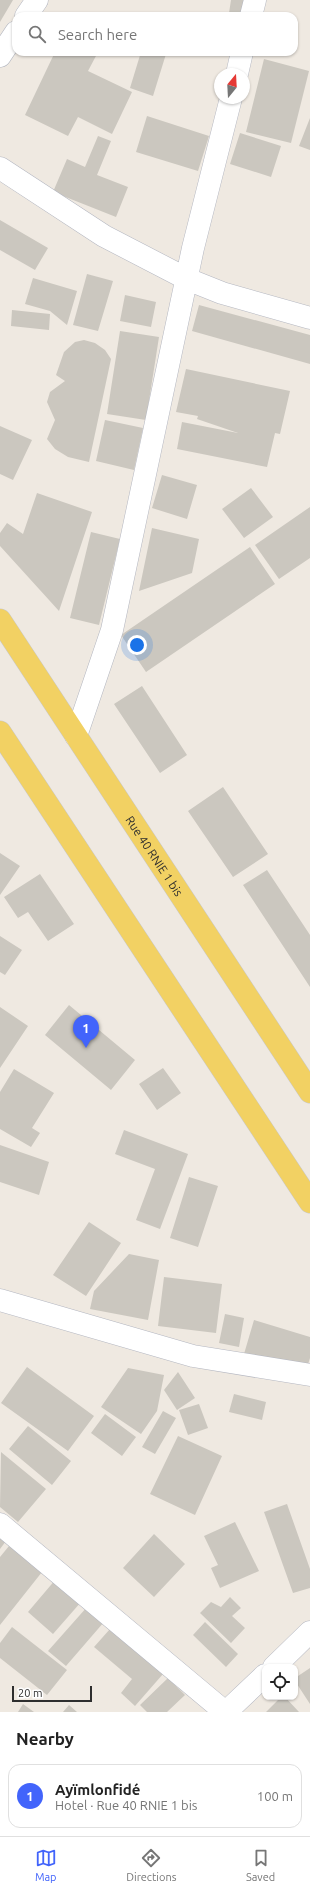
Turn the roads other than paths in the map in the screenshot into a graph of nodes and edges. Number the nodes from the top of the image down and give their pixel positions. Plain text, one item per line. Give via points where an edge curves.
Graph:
1 (36, 0) edge
2 (255, 0) edge
3 (28, 12) edge
4 (252, 12) edge
5 (12, 38) edge
6 (0, 56) edge
7 (241, 56) edge
8 (238, 68) edge
9 (230, 104) edge
10 (0, 168) edge
11 (187, 279) junction
12 (310, 318) edge
13 (0, 620) edge
14 (0, 732) edge
15 (76, 736) junction
16 (310, 1092) edge
17 (310, 1202) edge
18 (0, 1300) edge
19 (310, 1375) edge
20 (0, 1524) edge
21 (310, 1632) edge
22 (277, 1664) edge
23 (262, 1678) edge
24 (226, 1712) edge

1 - 3 street
2 - 4 street
5 - 6 street
7 - 8 street
9 - 11 street
10 - 11 street via 104,236
11 - 12 street via 222,293
11 - 15 street via 112,630
13 - 15 main road, Rue 40 RNIE 1 bis
14 - 17 main road
15 - 16 main road, Rue 40 RNIE 1 bis
18 - 19 street via 193,1356
20 - 24 street
21 - 22 street
23 - 24 street

